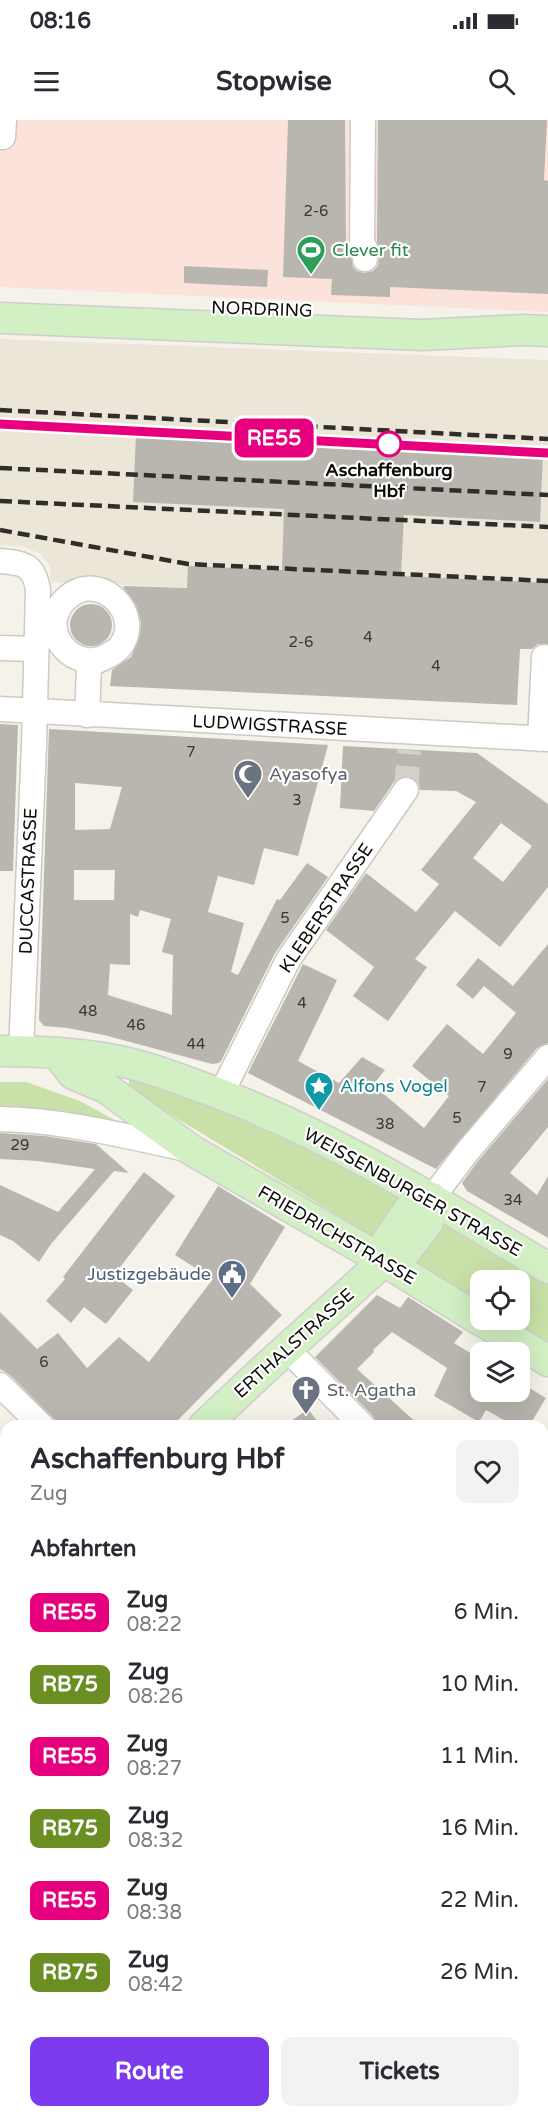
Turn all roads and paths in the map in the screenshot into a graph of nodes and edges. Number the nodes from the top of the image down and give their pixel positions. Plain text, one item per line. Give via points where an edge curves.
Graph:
1 (363, 120) edge
2 (362, 253) dead end
3 (0, 298) edge
4 (0, 318) edge
5 (536, 331) edge
6 (0, 561) edge
7 (121, 641) dead end
8 (0, 648) edge
9 (36, 650) junction
10 (544, 657) dead end
11 (0, 709) edge
12 (34, 711) junction
13 (87, 715) junction
14 (544, 739) edge
15 (406, 790) tunnel mouth
16 (10, 1051) edge
17 (57, 1053) junction
18 (548, 1057) edge
19 (221, 1094) junction
20 (0, 1119) edge
21 (193, 1151) junction
22 (432, 1198) junction
23 (384, 1261) junction
24 (548, 1269) edge
25 (470, 1314) edge
26 (497, 1330) edge
27 (287, 1349) junction
28 (548, 1361) edge
29 (0, 1385) edge
30 (36, 1420) edge
31 (210, 1420) edge
32 (357, 1420) edge

1 - 2 street
3 - 5 main road, NORDRING via 430,316
4 - 5 main road, NORDRING via 422,335
6 - 9 street, DUCCASTRASSE via 21,563 37,579
7 - 13 street via 116,651 89,666
8 - 9 street
9 - 12 street, DUCCASTRASSE
10 - 14 street
11 - 12 street, LUDWIGSTRASSE
12 - 13 street, LUDWIGSTRASSE
12 - 16 street, DUCCASTRASSE
13 - 14 street, LUDWIGSTRASSE via 410,741
15 - 19 street, KLEBERSTRASSE via 288,960
16 - 17 main road, WEISSENBURGER STRASSE
17 - 19 main road, WEISSENBURGER STRASSE via 111,1059
17 - 21 main road, FRIEDRICHSTRASSE via 73,1074 106,1089
18 - 22 street, ERTHALSTRASSE
19 - 22 main road, WEISSENBURGER STRASSE via 312,1133
20 - 21 street, FRIEDRICHSTRASSE via 30,1119
21 - 23 main road, FRIEDRICHSTRASSE
22 - 23 main road, ERTHALSTRASSE via 408,1212 387,1242
22 - 24 main road, WEISSENBURGER STRASSE
23 - 25 main road, FRIEDRICHSTRASSE
23 - 27 main road, ERTHALSTRASSE
26 - 28 main road, FRIEDRICHSTRASSE
27 - 31 main road, ERTHALSTRASSE
27 - 32 street
29 - 30 street

